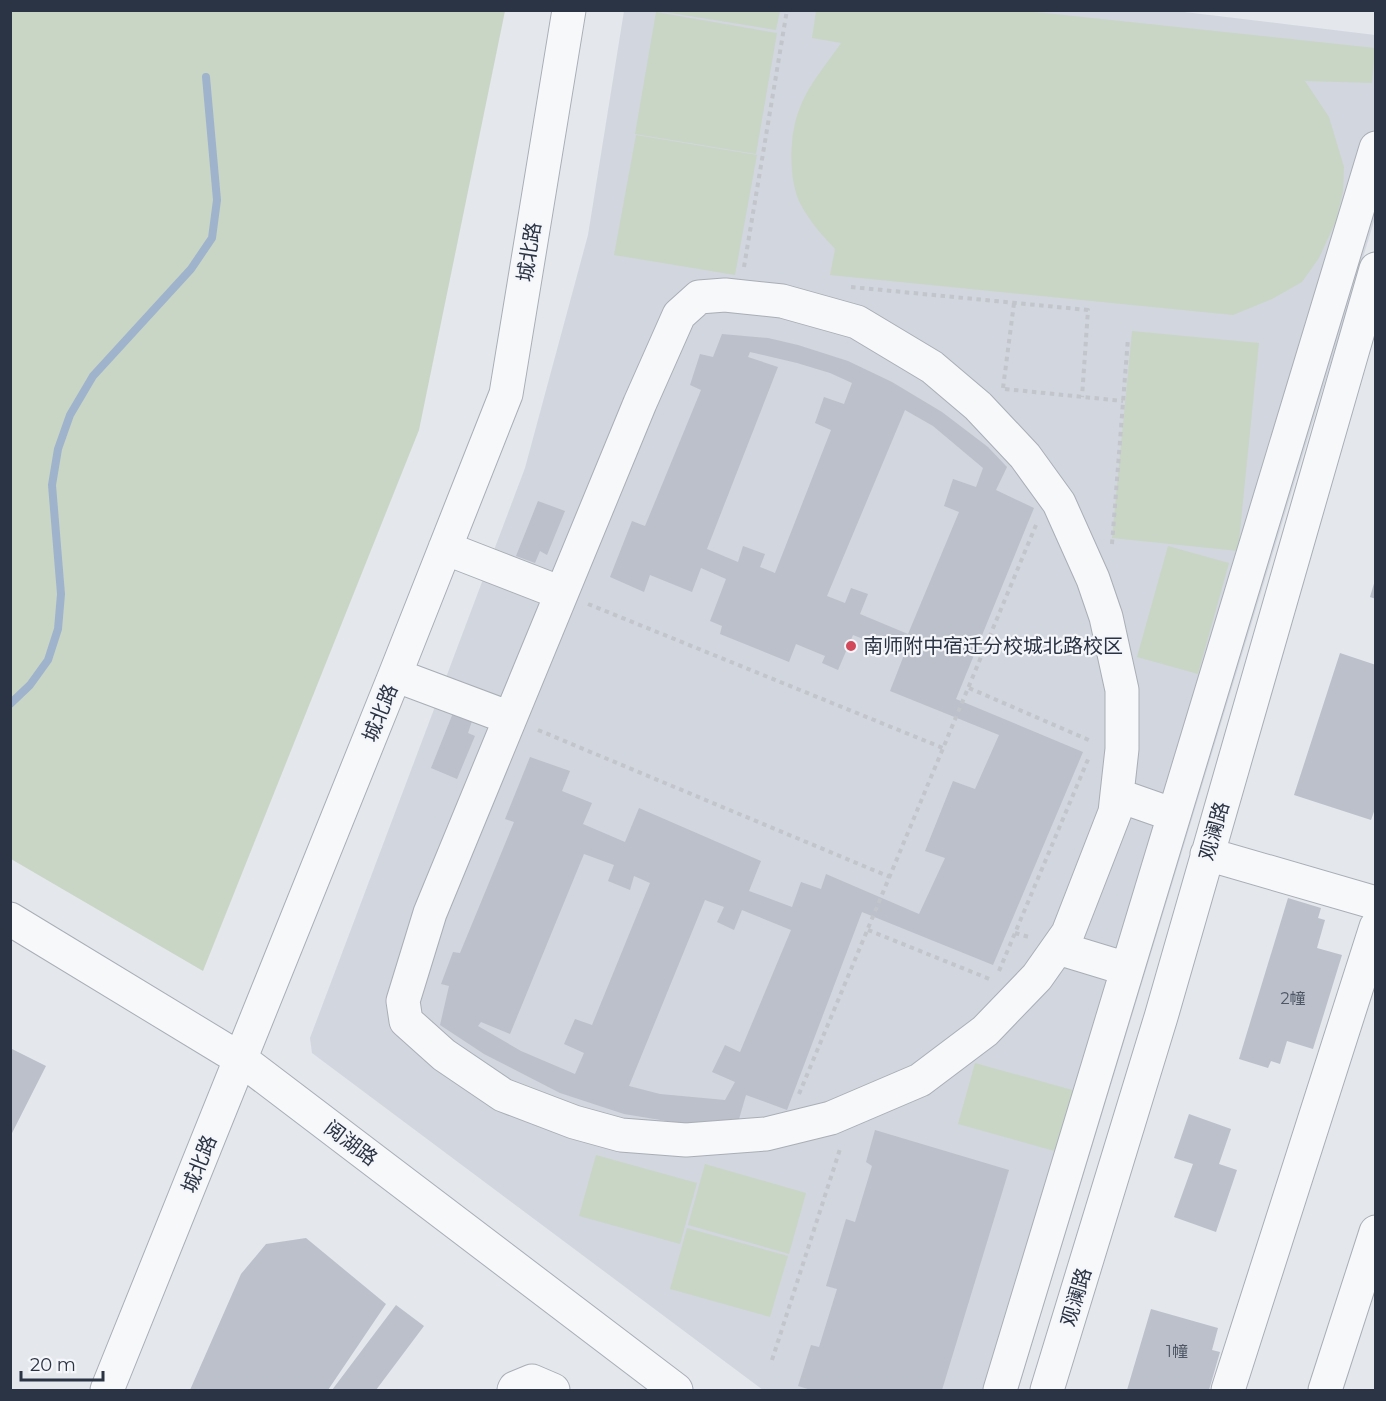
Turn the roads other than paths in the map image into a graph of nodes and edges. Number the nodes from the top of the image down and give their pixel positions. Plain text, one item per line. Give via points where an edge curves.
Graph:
1 (569, 10) edge
2 (1376, 148) edge
3 (1376, 269) edge
4 (445, 548) junction
5 (561, 592) junction
6 (395, 675) junction
7 (510, 718) junction
8 (1117, 795) junction
9 (1174, 815) junction
10 (1207, 854) junction
11 (1376, 903) edge
12 (10, 919) edge
13 (1376, 927) edge
14 (1058, 948) junction
15 (1127, 969) junction
16 (242, 1060) junction
17 (1376, 1232) edge
18 (107, 1390) edge
19 (514, 1390) edge
20 (553, 1390) edge
21 (676, 1390) edge
22 (1000, 1390) edge
23 (1047, 1390) edge
24 (1228, 1390) edge
25 (1325, 1390) edge

1 - 4 street, 城北路 via 506,394
2 - 9 street
3 - 10 street, 观澜路
4 - 5 street
4 - 6 street, 城北路
5 - 7 street
5 - 8 street via 679,315 699,297 725,295 782,301 857,322 932,367 978,406 1024,456 1059,503 1106,617 1122,690
6 - 7 street
6 - 16 street, 城北路
7 - 14 street via 430,914 403,1001 406,1021 444,1055 502,1095 621,1135 686,1140 766,1134 831,1118 920,1080 985,1031 1037,977
8 - 9 street
8 - 14 street via 1111,823 1068,933
9 - 15 street
10 - 11 street
10 - 23 street, 观澜路
12 - 16 street, 阅湖路
13 - 24 street
14 - 15 street
15 - 22 street
16 - 18 street, 城北路
16 - 21 street, 阅湖路
17 - 25 street
19 - 20 street via 532,1381

